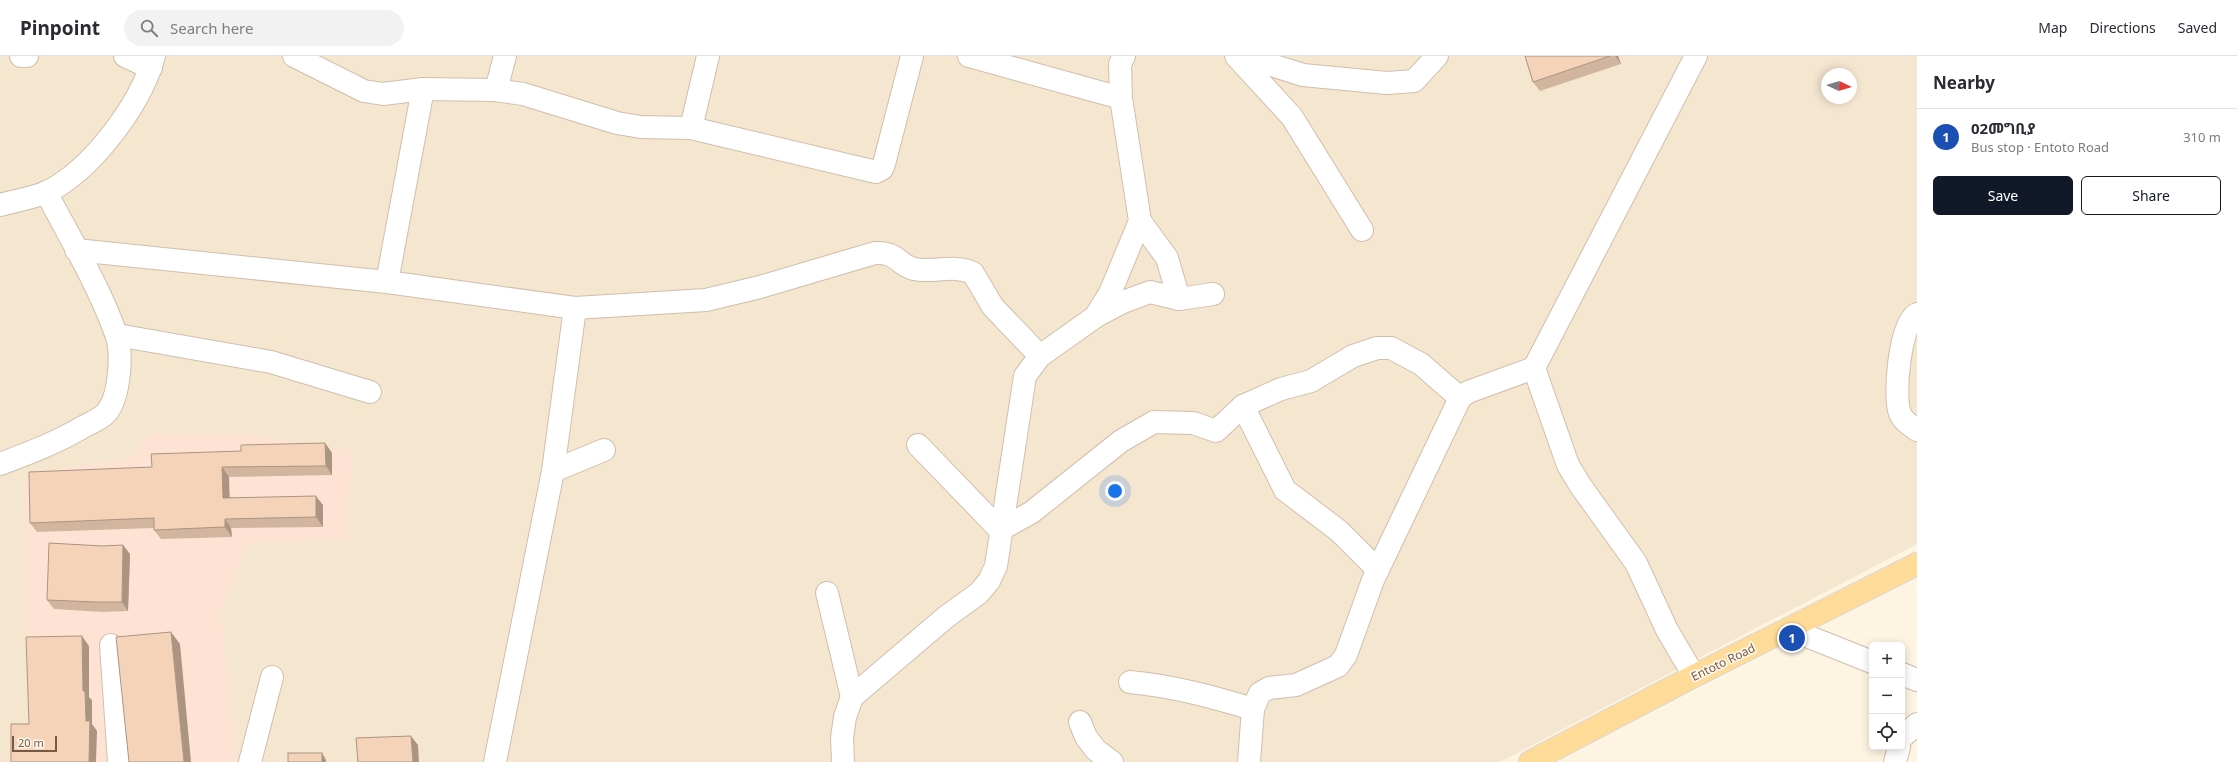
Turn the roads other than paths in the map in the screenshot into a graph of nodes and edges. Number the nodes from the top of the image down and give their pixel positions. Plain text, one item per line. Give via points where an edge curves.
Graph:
1 (21, 56) edge
2 (27, 56) edge
3 (125, 56) edge
4 (294, 56) edge
5 (505, 56) edge
6 (708, 56) edge
7 (912, 56) edge
8 (969, 56) edge
9 (1124, 56) edge
10 (1236, 56) edge
11 (1243, 56) edge
12 (1436, 56) edge
13 (1696, 56) edge
14 (320, 60) edge
15 (153, 62) edge
16 (423, 89) junction
17 (496, 90) junction
18 (1121, 98) junction
19 (691, 128) junction
20 (46, 192) junction
21 (0, 205) edge
22 (1140, 221) junction
23 (1362, 230) dead end
24 (76, 250) junction
25 (387, 282) junction
26 (1213, 294) dead end
27 (1179, 299) junction
28 (574, 308) junction
29 (1917, 314) edge
30 (1095, 317) junction
31 (117, 335) junction
32 (1040, 356) junction
33 (1534, 368) junction
34 (370, 392) dead end
35 (1460, 398) junction
36 (1243, 406) junction
37 (1917, 430) edge
38 (918, 445) dead end
39 (604, 450) dead end
40 (0, 464) edge
41 (553, 471) junction
42 (1000, 530) junction
43 (1917, 564) edge
44 (1378, 570) junction
45 (827, 593) dead end
46 (1789, 629) junction
47 (111, 645) dead end
48 (1869, 661) edge
49 (1905, 675) edge
50 (1694, 676) junction
51 (272, 677) dead end
52 (1917, 680) edge
53 (1130, 682) dead end
54 (852, 697) junction
55 (1253, 709) junction
56 (1080, 722) dead end
57 (1917, 724) edge
58 (1905, 734) edge
59 (1898, 750) edge
60 (119, 762) edge
61 (250, 762) edge
62 (495, 762) edge
63 (843, 762) edge
64 (1112, 762) edge
65 (1249, 762) edge
66 (1530, 762) edge
67 (1895, 762) edge

1 - 2 street
3 - 15 street
4 - 14 street
5 - 17 street
6 - 19 street
7 - 19 street via 884,164 882,169 876,172
8 - 18 street
9 - 18 street via 1120,64
10 - 23 street via 1292,117
11 - 12 street via 1303,75 1386,83 1414,80
13 - 33 street
14 - 16 street via 364,91 371,93
15 - 20 street via 134,102 98,152 76,173
16 - 17 street
16 - 25 street
17 - 19 street via 523,94 617,123 641,127
18 - 22 street
20 - 21 street
20 - 24 street
22 - 27 street via 1167,258
22 - 30 street via 1110,294
24 - 25 street
24 - 31 street
25 - 28 street
26 - 27 street
27 - 30 street via 1150,292 1123,302
28 - 32 street via 706,300 884,252 914,269 957,269 973,272 993,307
28 - 41 street
29 - 37 street via 1912,316 1907,325 1901,346 1897,404 1900,414
30 - 32 street
31 - 34 street via 271,362
31 - 40 street via 120,365 113,403 104,415 56,443
32 - 42 street via 1025,376
33 - 35 street via 1468,392
33 - 50 street via 1568,465 1636,563 1667,630
35 - 36 street via 1421,364 1391,348 1377,348 1354,356 1310,381 1281,389
35 - 44 street
36 - 42 street via 1216,431 1194,423 1154,422 1121,441 1032,512
36 - 44 street via 1285,490 1339,531
38 - 42 street
39 - 41 street
41 - 62 street
42 - 54 street via 996,566 989,581 979,593 946,617
43 - 46 main road, Entoto Road
44 - 55 street via 1352,641 1338,666 1296,685 1269,688 1260,693
45 - 54 street
46 - 48 street
46 - 50 main road, Entoto Road
47 - 60 street
49 - 52 street
50 - 66 main road, Entoto Road
51 - 61 street
53 - 55 street via 1189,692
54 - 63 street via 843,731
55 - 65 street
56 - 64 street via 1086,738 1096,750
57 - 58 street
59 - 67 street

